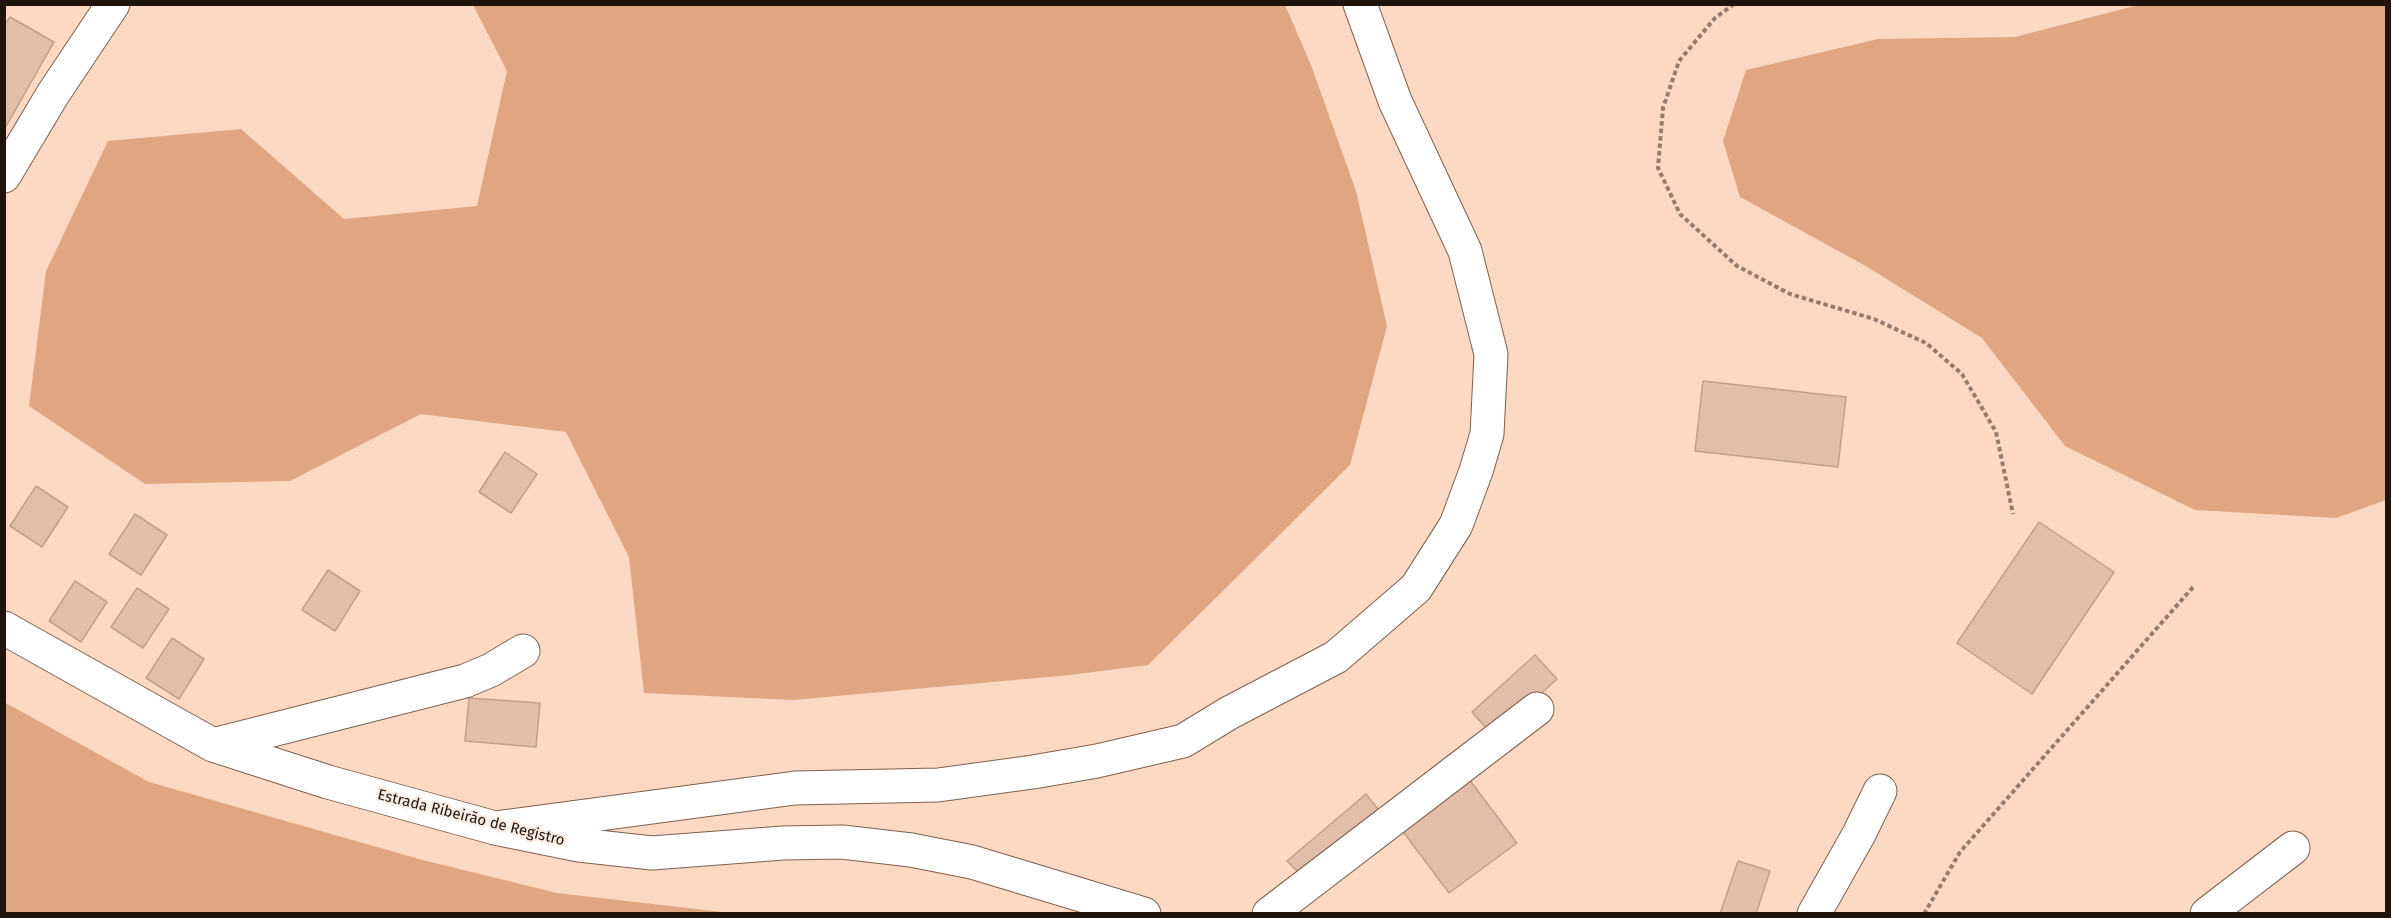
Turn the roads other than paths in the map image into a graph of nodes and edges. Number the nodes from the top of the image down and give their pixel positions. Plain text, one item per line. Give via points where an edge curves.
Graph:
1 (113, 4) edge
2 (1360, 4) edge
3 (4, 176) edge
4 (4, 628) edge
5 (523, 651) dead end
6 (1537, 709) dead end
7 (213, 745) junction
8 (1880, 791) dead end
9 (495, 828) junction
10 (2293, 848) dead end
11 (1144, 914) edge
12 (1269, 914) edge
13 (1814, 914) edge
14 (2207, 914) edge

1 - 3 street
2 - 9 street via 1395,101 1465,251 1491,354 1487,434 1476,471 1456,525 1416,588 1336,657 1183,741 1086,763 938,785 795,788
4 - 7 street, Estrada Ribeirão de Registro
5 - 7 street via 465,681
6 - 12 street
7 - 9 street, Estrada Ribeirão de Registro via 328,782
8 - 13 street
9 - 11 street, Estrada Ribeirão de Registro via 579,845 652,853 842,842 911,850 972,862
10 - 14 street

